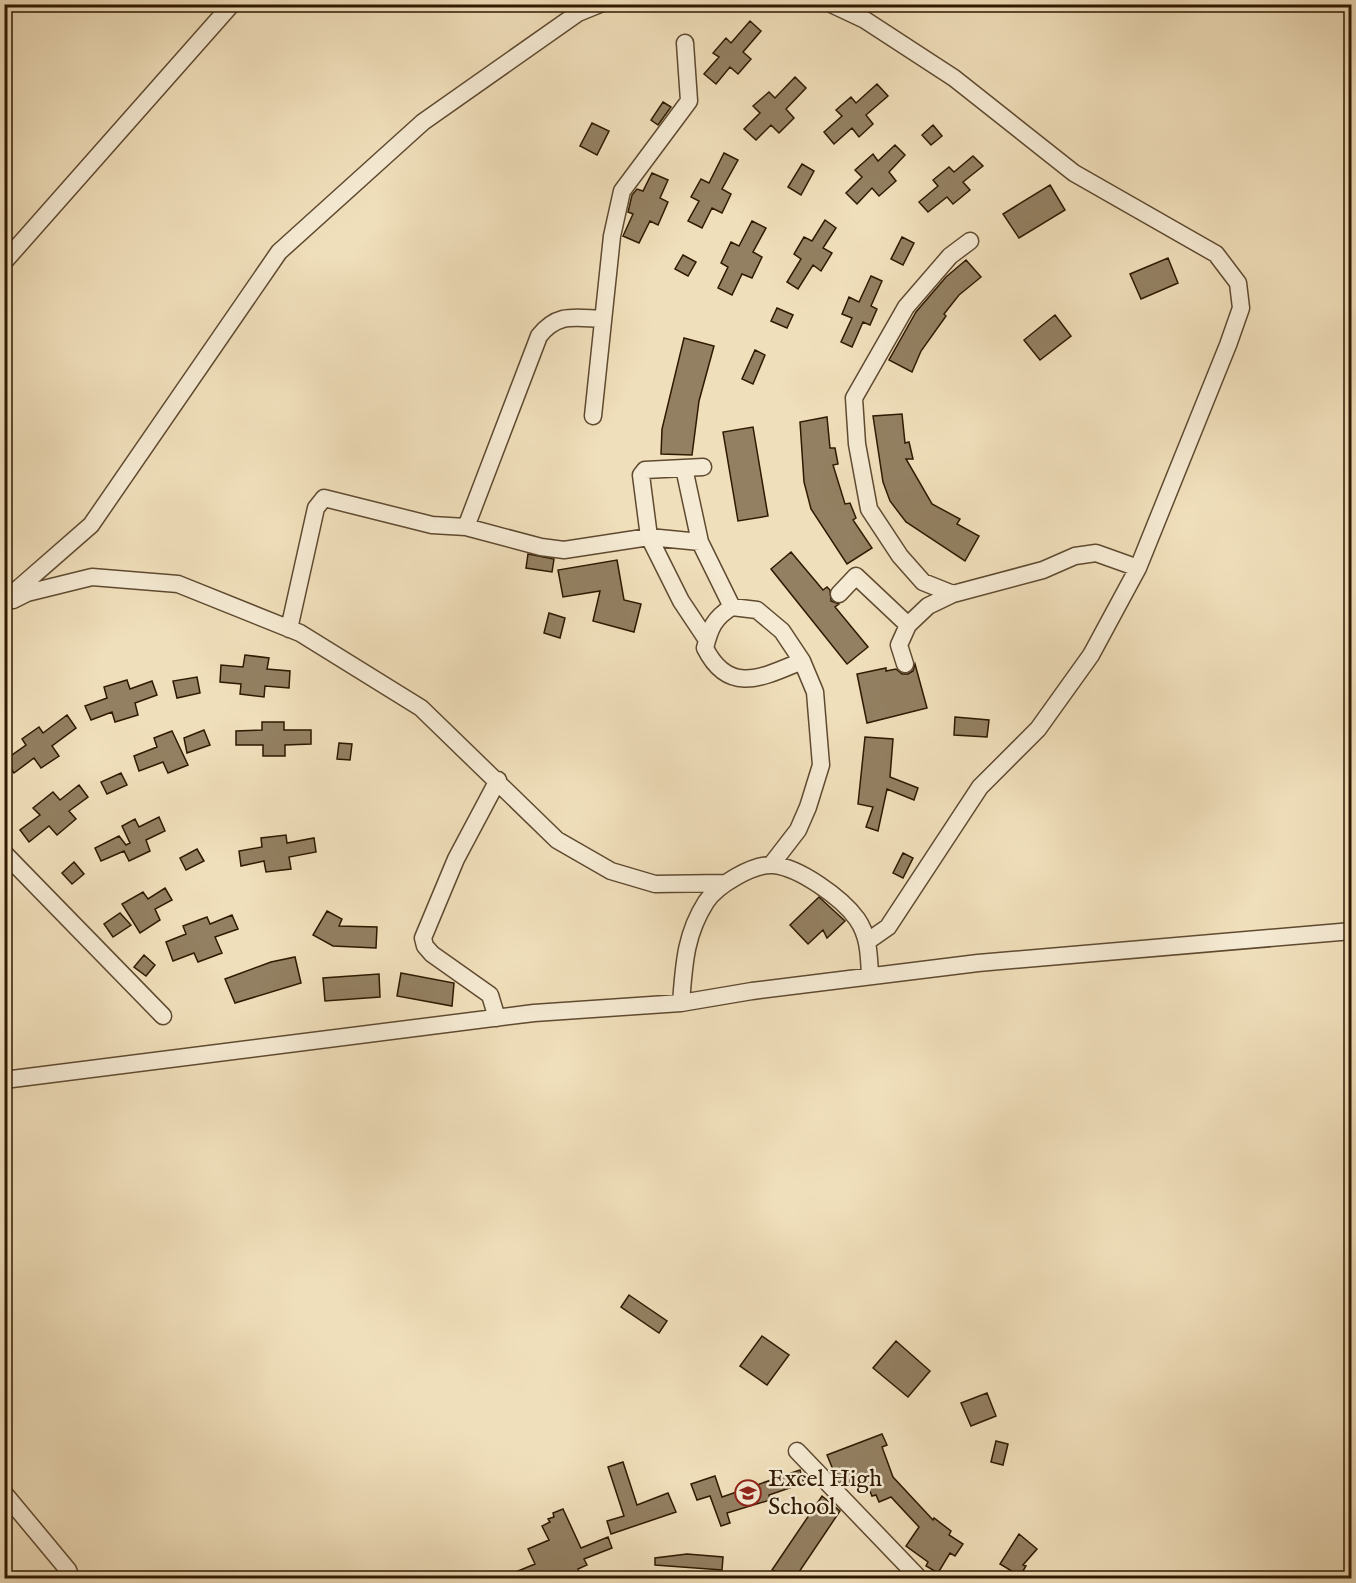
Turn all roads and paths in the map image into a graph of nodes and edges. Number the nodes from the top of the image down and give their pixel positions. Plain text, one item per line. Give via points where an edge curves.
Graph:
1 (232, 4) edge
2 (600, 4) edge
3 (831, 4) edge
4 (685, 43) dead end
5 (970, 242) dead end
6 (4, 262) edge
7 (603, 319) junction
8 (592, 416) dead end
9 (703, 467) dead end
10 (684, 468) junction
11 (466, 527) junction
12 (649, 537) junction
13 (700, 543) junction
14 (1138, 568) junction
15 (839, 594) dead end
16 (953, 594) junction
17 (4, 602) edge
18 (732, 607) junction
19 (908, 625) junction
20 (289, 629) junction
21 (707, 640) junction
22 (802, 661) junction
23 (905, 664) dead end
24 (498, 780) junction
25 (4, 853) edge
26 (771, 865) junction
27 (724, 883) junction
28 (1352, 931) edge
29 (868, 941) junction
30 (870, 976) junction
31 (681, 1003) junction
32 (163, 1016) dead end
33 (497, 1018) junction
34 (4, 1080) edge
35 (797, 1451) dead end
36 (4, 1492) edge
37 (71, 1578) edge
38 (919, 1578) edge

1 - 6 street
2 - 17 street via 578,13 423,122 279,252 91,525
3 - 14 street via 865,20 954,78 1074,173 1216,254 1238,283 1241,308
4 - 7 street via 689,101 622,191 612,236
5 - 16 street via 950,256 906,307 854,398 868,509 900,556 924,582
7 - 8 street
7 - 11 street via 562,318 549,323 539,336
9 - 10 street
10 - 12 street via 642,472
10 - 13 street
11 - 12 street via 564,550
11 - 20 street via 432,525 324,498 316,508
12 - 13 street
12 - 21 street via 681,601
13 - 18 street
14 - 16 street via 1096,553
14 - 29 street via 1091,655 1038,729 980,788 888,927
15 - 19 street via 856,576
16 - 19 street via 928,606
17 - 20 street via 92,577 178,584
18 - 21 street via 718,615
18 - 22 street via 757,610 782,631
19 - 23 street via 900,645
20 - 24 street via 421,708
21 - 22 street via 705,648 713,664 745,680
22 - 26 street via 815,692 821,765 798,830
24 - 27 street via 557,840 611,871 655,884
24 - 33 street via 456,859 423,938 432,954 490,995
25 - 32 street
26 - 27 street
26 - 29 street via 789,869 838,899 857,919
27 - 31 street via 707,899 685,949
28 - 30 street
29 - 30 street
30 - 31 street
31 - 33 street
33 - 34 street
35 - 38 street
36 - 37 street

